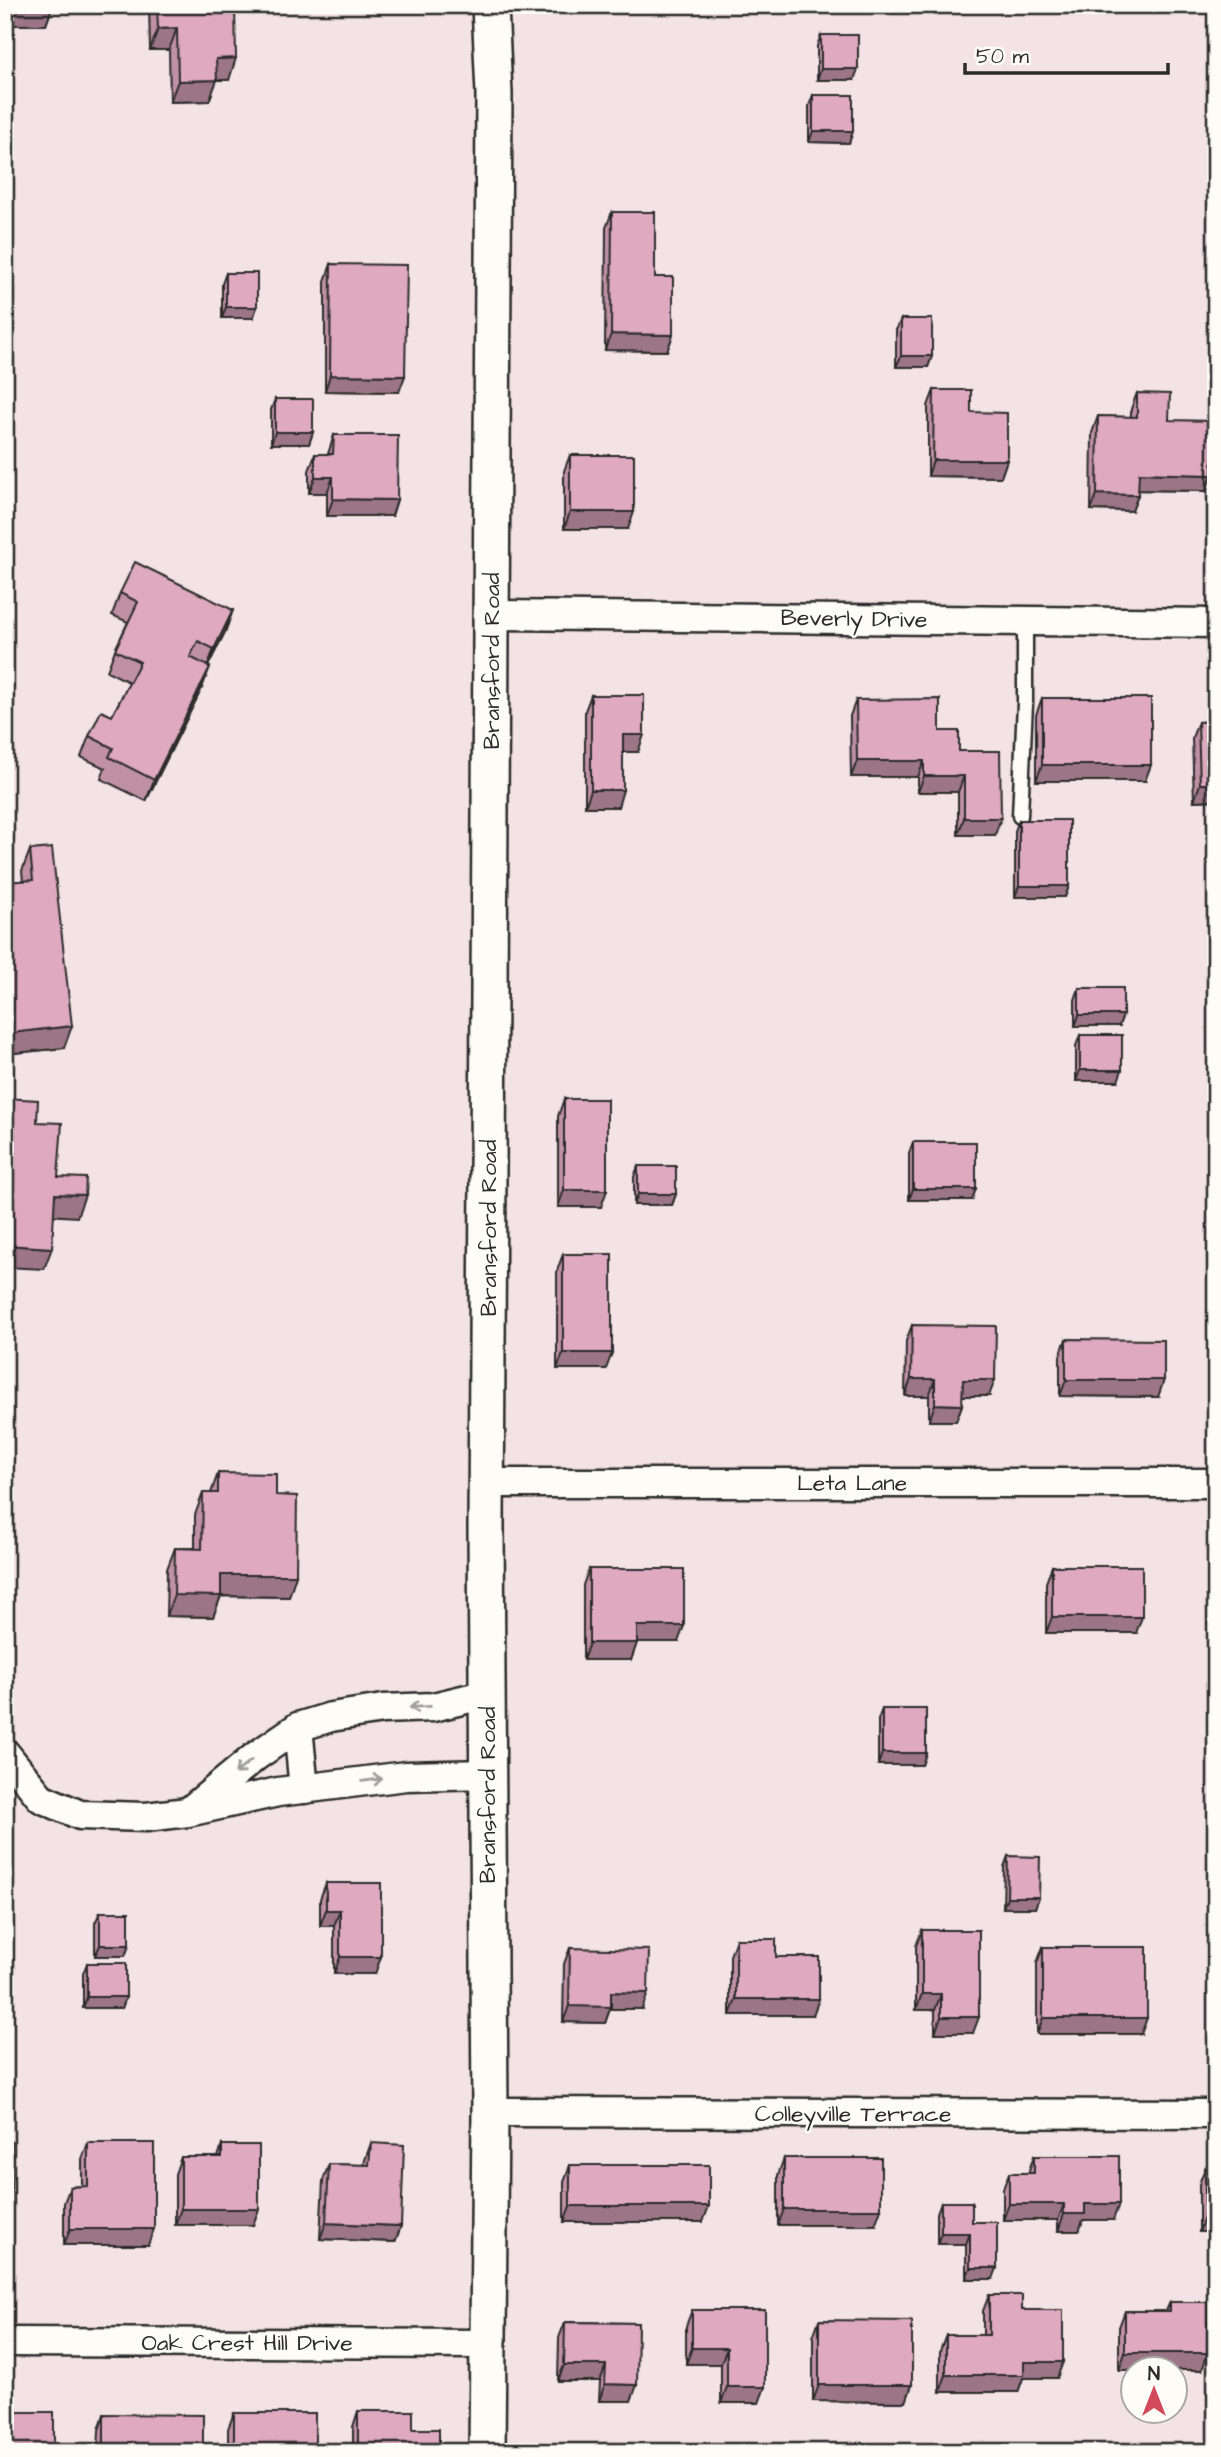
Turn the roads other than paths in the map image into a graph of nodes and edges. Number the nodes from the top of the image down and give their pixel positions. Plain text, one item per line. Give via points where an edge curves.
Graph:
1 (490, 5) edge
2 (493, 615) junction
3 (1025, 621) junction
4 (1216, 623) edge
5 (1020, 816) dead end
6 (488, 1483) junction
7 (1216, 1483) edge
8 (487, 1694) junction
9 (298, 1727) junction
10 (5, 1753) edge
11 (487, 1774) junction
12 (304, 1789) junction
13 (188, 1812) junction
14 (490, 2112) junction
15 (1216, 2114) edge
16 (5, 2342) edge
17 (488, 2344) junction
18 (487, 2452) edge

1 - 2 street, Bransford Road via 494,94
2 - 3 street, Beverly Drive
2 - 6 street, Bransford Road
3 - 4 street, Beverly Drive
3 - 5 lane
6 - 7 street, Leta Lane
6 - 8 street, Bransford Road
8 -> 9 street via 433,1707 331,1717
8 - 11 street, Bransford Road
9 - 12 street
9 -> 13 street
10 - 13 street via 41,1798 80,1815 146,1817
12 -> 11 street via 405,1776
11 - 14 street, Bransford Road
12 - 13 street
14 - 15 street, Colleyville Terrace
14 - 17 street, Bransford Road
16 - 17 street, Oak Crest Hill Drive
17 - 18 street, Bransford Road

